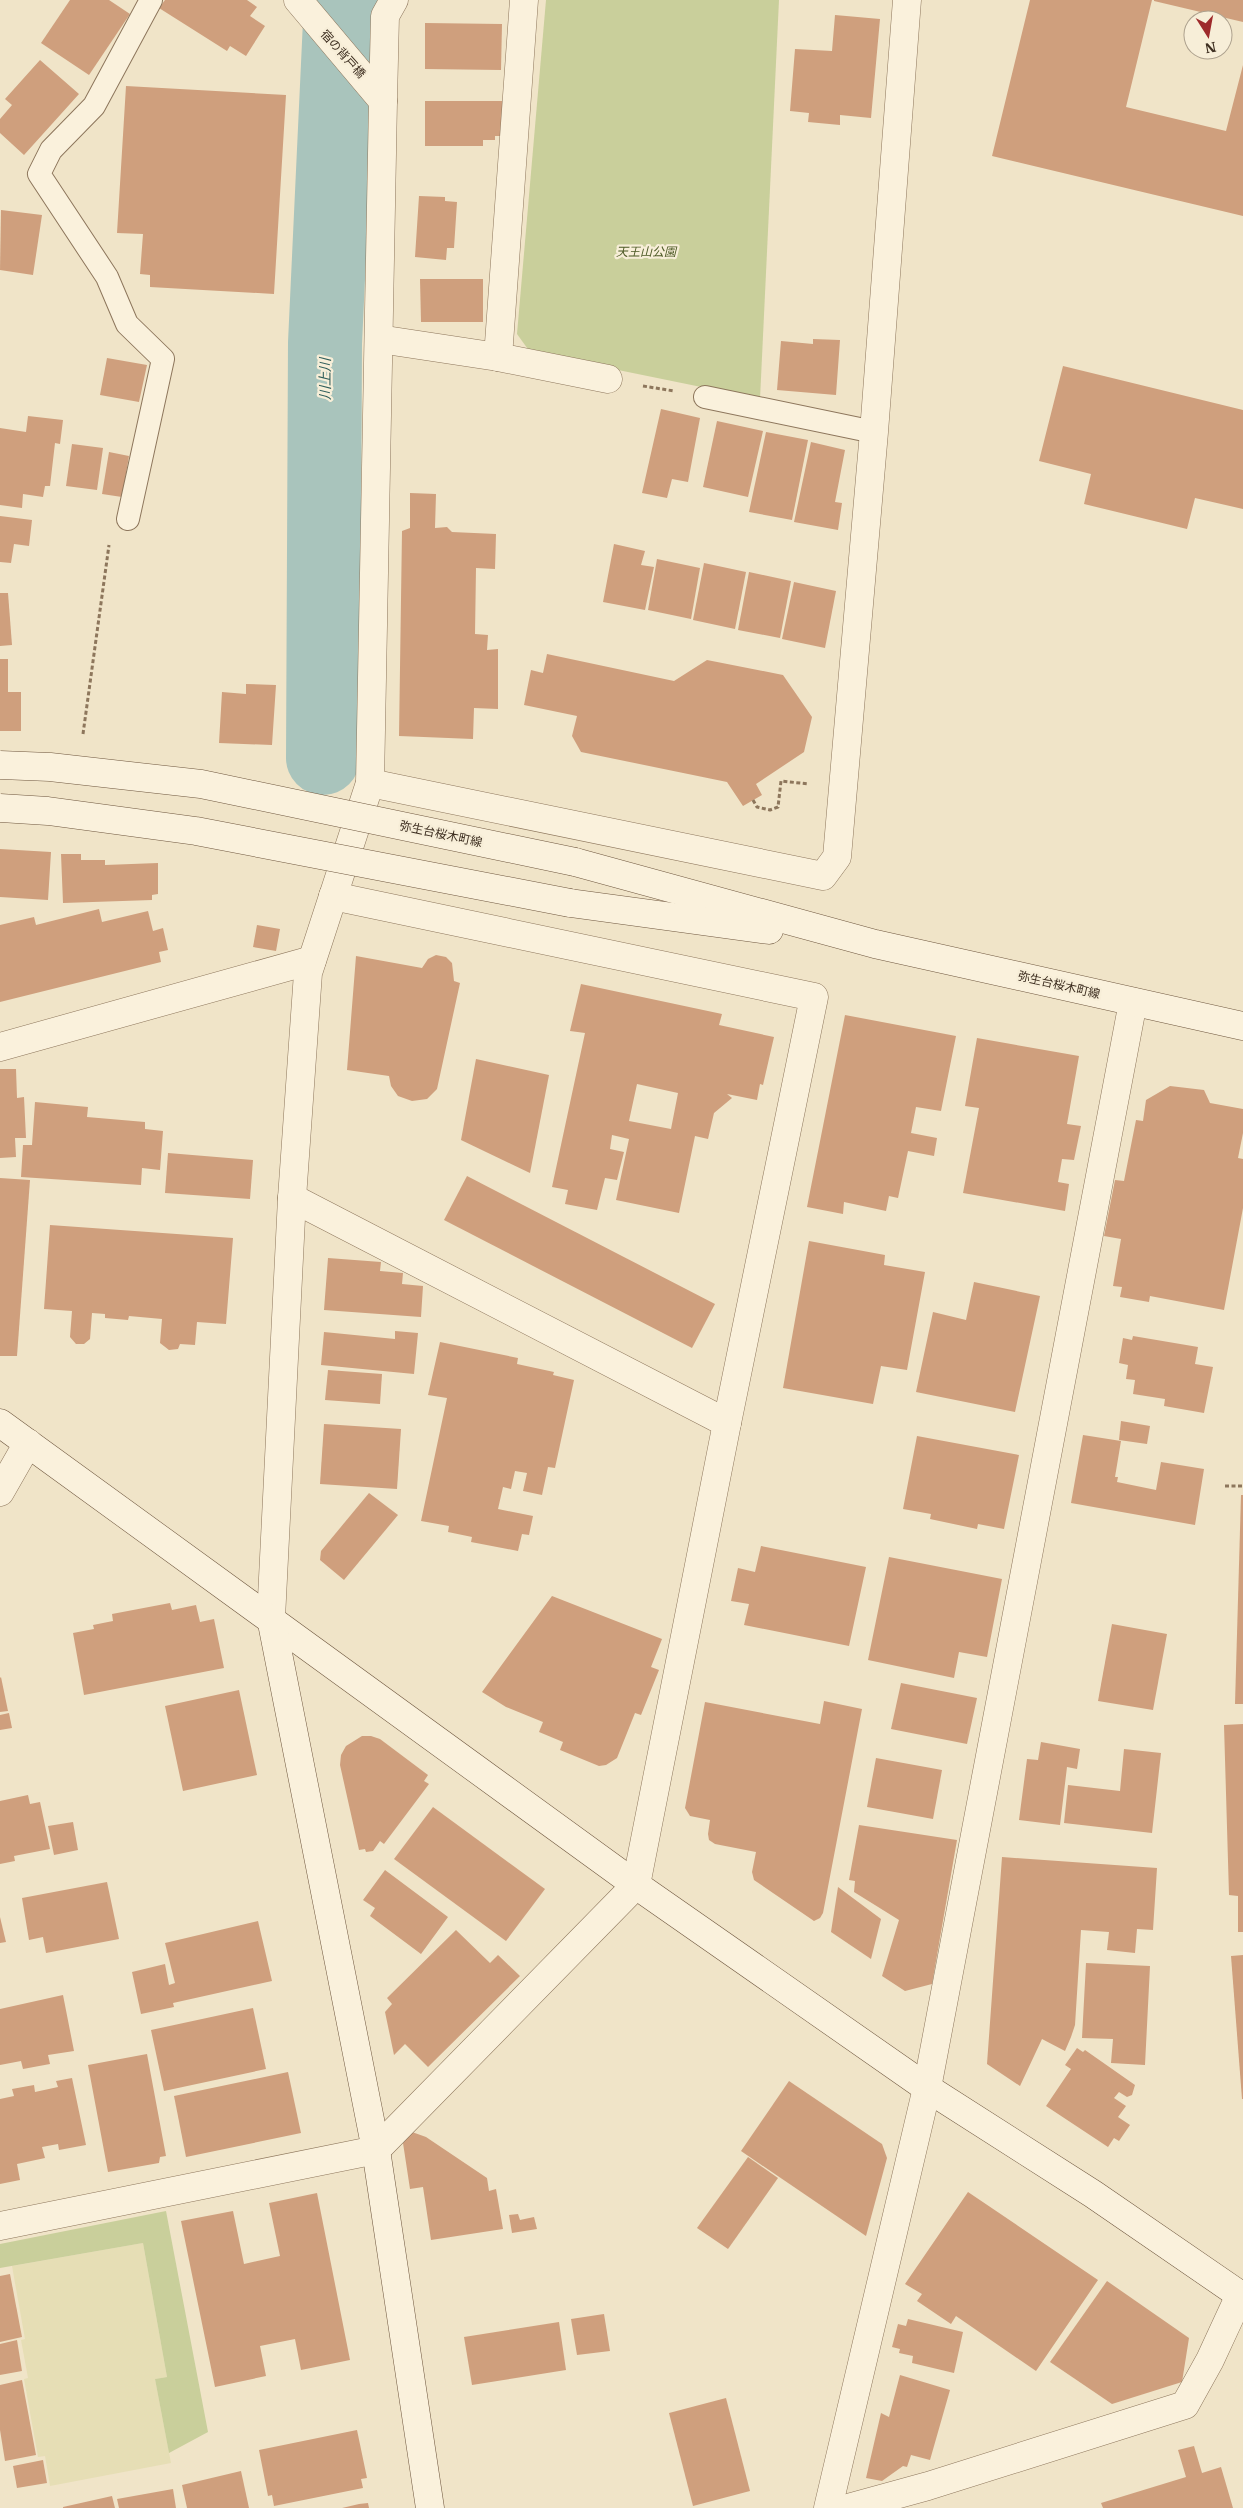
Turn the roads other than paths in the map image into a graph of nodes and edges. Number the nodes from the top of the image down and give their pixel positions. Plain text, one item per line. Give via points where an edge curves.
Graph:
1 (151, 0) edge
2 (298, 0) edge
3 (394, 0) edge
4 (524, 0) edge
5 (907, 0) edge
6 (377, 93) junction
7 (379, 338) junction
8 (498, 357) junction
9 (608, 379) road end
10 (705, 397) road end
11 (874, 432) junction
12 (128, 519) road end
13 (0, 765) edge
14 (0, 773) edge
15 (370, 783) junction
16 (0, 808) edge
17 (356, 826) junction
18 (333, 896) junction
19 (875, 944) junction
20 (312, 960) junction
21 (1133, 1002) junction
22 (1243, 1026) edge
23 (0, 1047) edge
24 (292, 1198) junction
25 (0, 1423) edge
26 (727, 1424) junction
27 (28, 1443) junction
28 (0, 1492) edge
29 (271, 1618) junction
30 (636, 1885) junction
31 (927, 2088) junction
32 (376, 2150) junction
33 (0, 2226) edge
34 (1242, 2296) edge
35 (930, 2497) edge
36 (430, 2508) edge
37 (828, 2508) edge
38 (848, 2508) edge

1 - 12 lane via 94,106 52,150 39,174 107,277 127,324 163,359
2 - 6 street, 宿の背戸橋
3 - 6 street via 384,16
4 - 8 street
5 - 11 street
6 - 7 street
7 - 8 street
7 - 15 street
8 - 9 street
10 - 11 lane
11 - 15 street via 837,856 823,876
13 - 19 street, 弥生台桜木町線, bridge via 50,767 201,784 575,862
14 - 17 street via 169,789
15 - 17 street
16 - 19 street, 弥生台桜木町線, bridge via 48,811 196,831 570,904
17 - 18 street
18 - 20 street
18 - 26 street via 814,997
19 - 21 street, 弥生台桜木町線
20 - 23 street
20 - 24 street via 308,973
21 - 22 street, 弥生台桜木町線
21 - 31 street
24 - 26 street
24 - 29 street
25 - 27 street
26 - 30 street
27 - 28 street
27 - 29 street
29 - 30 street
29 - 32 street
30 - 31 street
30 - 32 street
31 - 34 street via 1093,2194
31 - 37 street
32 - 33 street
32 - 36 street
34 - 35 street via 1185,2405
35 - 38 street

